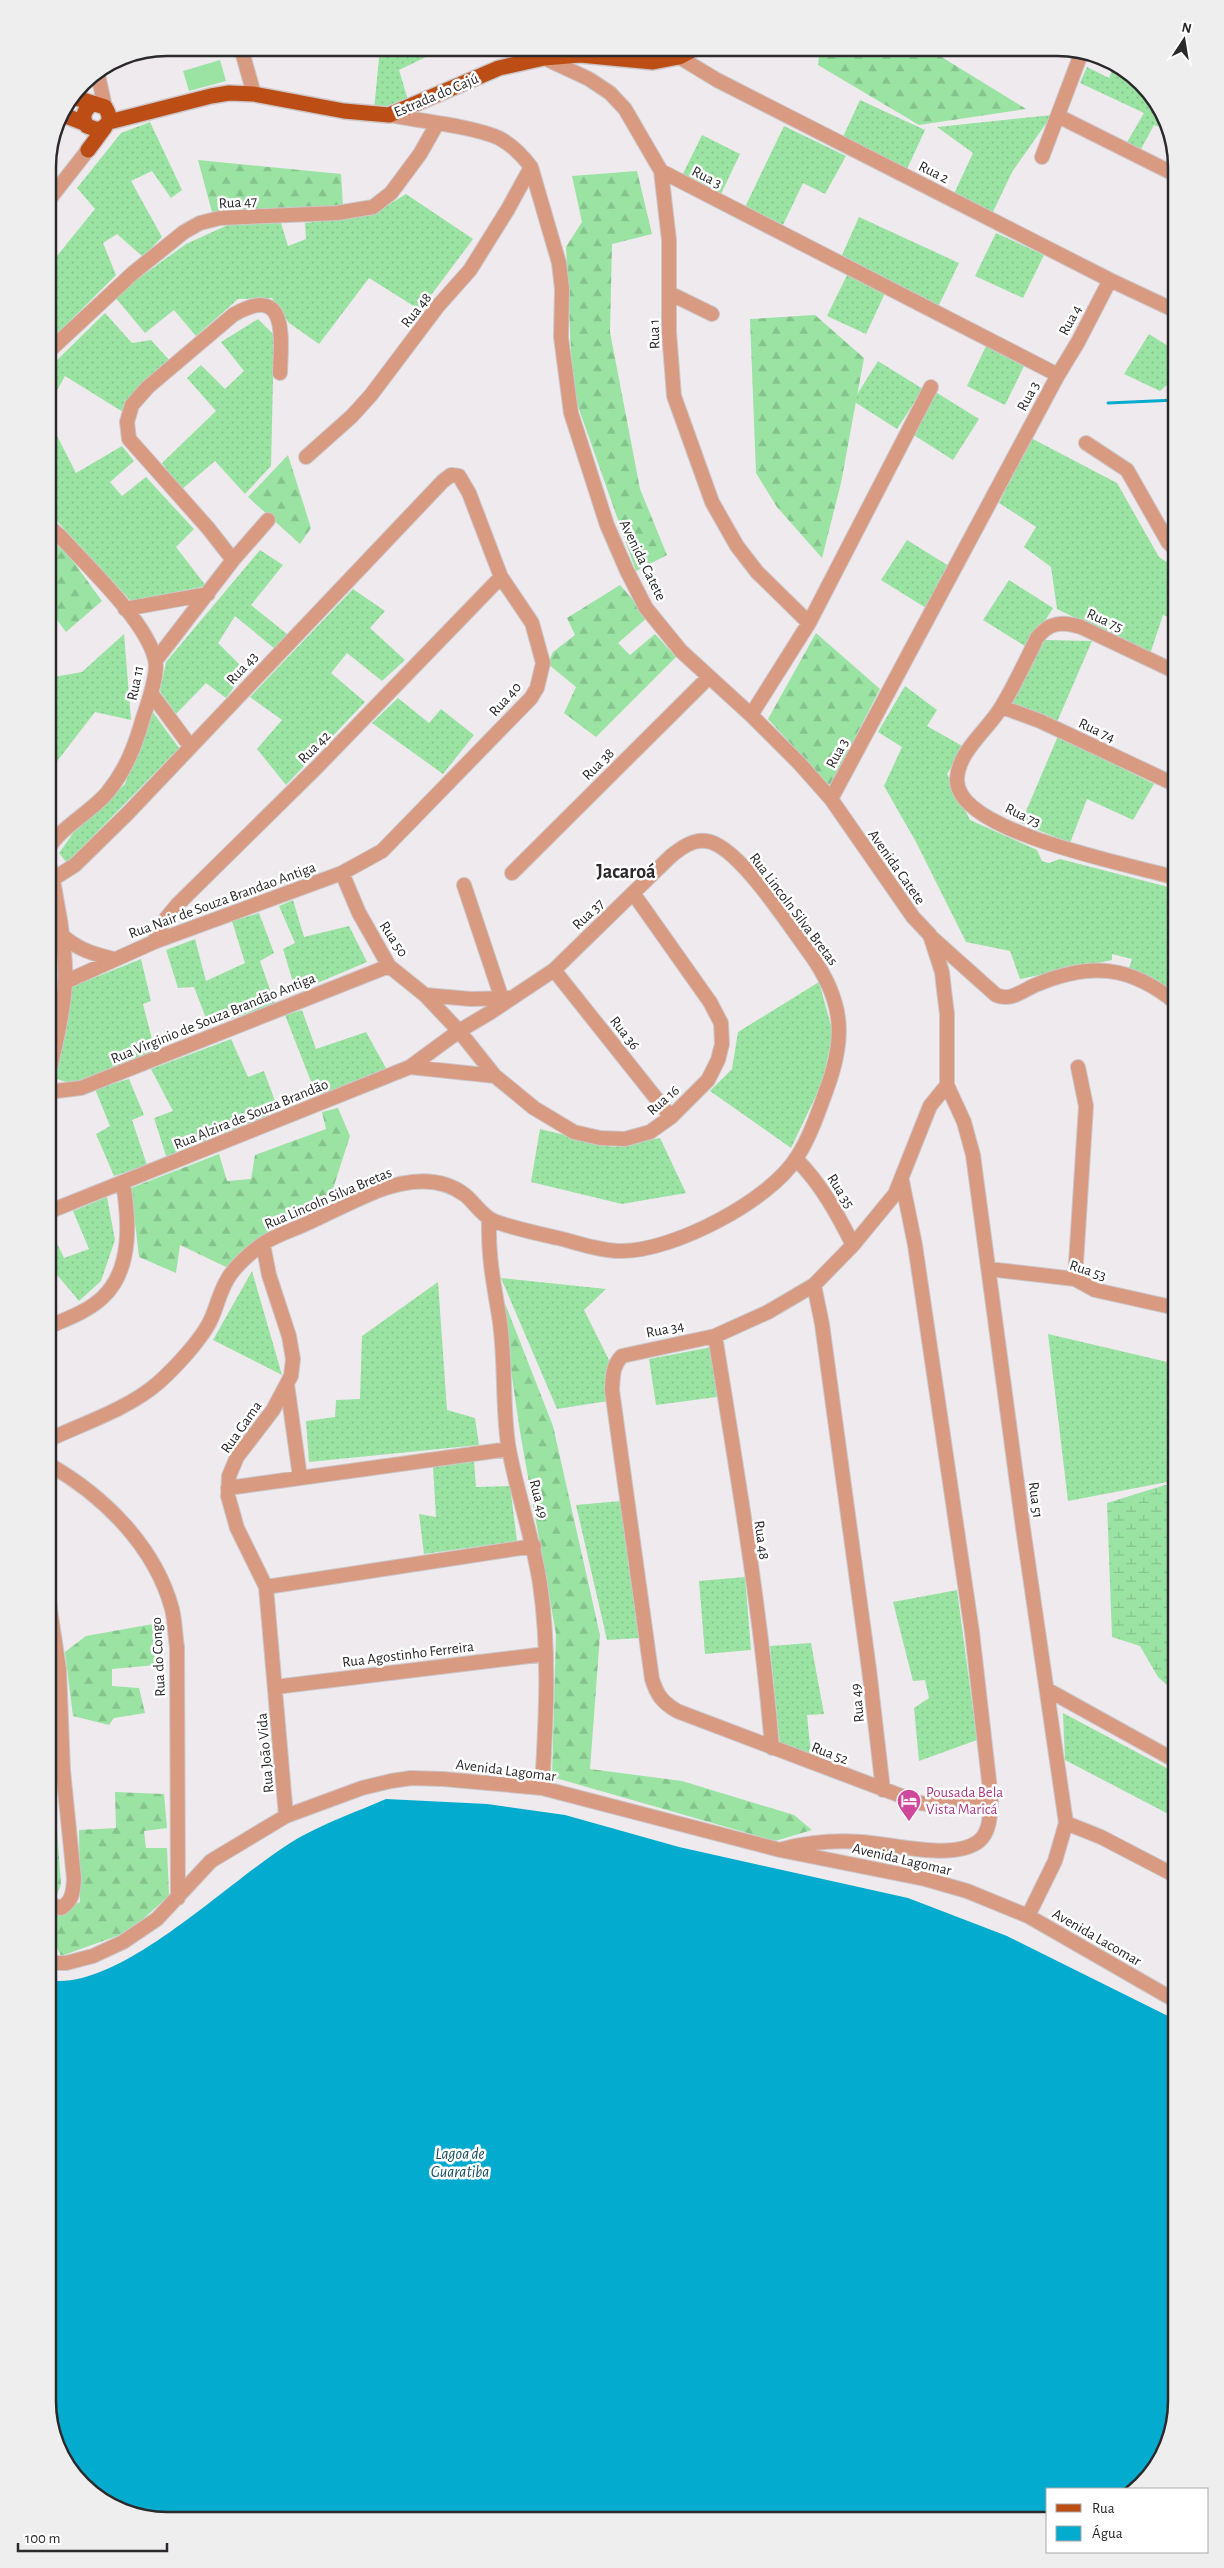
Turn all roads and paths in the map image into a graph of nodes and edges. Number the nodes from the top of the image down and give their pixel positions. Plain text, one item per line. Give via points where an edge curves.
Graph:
1 (243, 56) edge
2 (568, 56) edge
3 (590, 56) edge
4 (679, 57) joint
5 (544, 58) junction
6 (1079, 58) edge
7 (98, 80) edge
8 (254, 94) junction
9 (80, 99) edge
10 (99, 106) junction
11 (145, 113) junction
12 (69, 116) edge
13 (389, 116) junction
14 (1058, 116) junction
15 (437, 124) junction
16 (97, 125) junction
17 (88, 150) joint
18 (1042, 157) dead end
19 (531, 167) junction
20 (1168, 171) edge
21 (661, 172) junction
22 (56, 191) edge
23 (1110, 280) junction
24 (670, 293) junction
25 (1168, 307) edge
26 (712, 314) dead end
27 (56, 345) edge
28 (280, 373) dead end
29 (1058, 375) junction
30 (931, 387) dead end
31 (1086, 443) dead end
32 (306, 457) dead end
33 (452, 475) joint
34 (268, 520) dead end
35 (56, 533) edge
36 (1168, 542) edge
37 (233, 560) junction
38 (501, 577) junction
39 (208, 594) junction
40 (125, 609) junction
41 (808, 623) junction
42 (156, 660) junction
43 (1168, 668) edge
44 (708, 678) junction
45 (150, 693) junction
46 (1002, 707) junction
47 (751, 715) junction
48 (190, 746) junction
49 (1168, 781) edge
50 (831, 799) junction
51 (56, 838) edge
52 (709, 841) joint
53 (342, 873) junction
54 (512, 873) dead end
55 (1168, 875) edge
56 (56, 877) edge
57 (464, 885) dead end
58 (633, 893) junction
59 (56, 903) edge
60 (61, 934) junction
61 (930, 935) junction
62 (154, 942) junction
63 (114, 959) junction
64 (389, 966) junction
65 (554, 970) junction
66 (65, 982) junction
67 (425, 995) junction
68 (1168, 997) edge
69 (507, 998) junction
70 (458, 1031) junction
71 (56, 1039) edge
72 (410, 1067) junction
73 (1078, 1067) dead end
74 (495, 1076) junction
75 (947, 1085) junction
76 (56, 1091) edge
77 (671, 1117) junction
78 (796, 1159) junction
79 (902, 1181) junction
80 (123, 1184) junction
81 (56, 1209) edge
82 (489, 1219) junction
83 (263, 1244) junction
84 (852, 1244) junction
85 (989, 1269) junction
86 (1075, 1279) junction
87 (814, 1285) junction
88 (1168, 1306) edge
89 (56, 1324) edge
90 (716, 1336) junction
91 (287, 1384) junction
92 (56, 1436) edge
93 (510, 1449) junction
94 (56, 1469) edge
95 (300, 1476) junction
96 (228, 1488) junction
97 (534, 1546) junction
98 (266, 1587) junction
99 (546, 1654) junction
100 (56, 1658) edge
101 (276, 1687) junction
102 (1048, 1690) junction
103 (663, 1703) joint
104 (772, 1748) junction
105 (1168, 1757) edge
106 (56, 1765) edge
107 (63, 1770) junction
108 (542, 1788) junction
109 (883, 1790) junction
110 (991, 1798) junction
111 (286, 1816) junction
112 (1066, 1823) junction
113 (780, 1850) junction
114 (1168, 1872) edge
115 (178, 1898) junction
116 (56, 1906) edge
117 (1028, 1916) junction
118 (56, 1963) edge
119 (1168, 1996) edge

1 - 8 street
2 - 5 main road, Estrada do Cajú
3 - 4 main road, Estrada do Cajú via 653,62
4 - 23 street, Rua 2 via 717,80
5 - 13 main road, Estrada do Cajú via 499,68
5 - 21 street, Rua 1 via 589,79 610,93 624,109
6 - 14 street
7 - 10 street
8 - 11 main road, Estrada do Cajú via 211,96
8 - 13 main road, Estrada do Cajú
9 - 10 main road, Estrada do Cajú
10 - 11 main road, Estrada do Cajú
10 - 16 main road via 110,114
10 - 16 main road via 86,109
11 - 16 main road, Estrada do Cajú
12 - 16 main road
13 - 15 street, Avenida Catete
14 - 18 street
14 - 20 street
15 - 19 street, Avenida Catete via 499,138 521,154
15 - 27 street, Rua 47 via 391,193 372,207 337,213 220,218 200,223 133,273
16 - 17 main road
17 - 22 street
19 - 32 street, Rua 48 via 470,270 438,306 371,395
19 - 44 street, Avenida Catete via 559,263 561,337 572,413 607,524 646,608
21 - 24 street, Rua 1 via 669,240
21 - 29 street, Rua 3
23 - 25 street, Rua 2
23 - 29 street, Rua 4
24 - 26 street
24 - 41 street, Rua 1 via 669,332 674,396 712,502 737,546 757,572
28 - 37 street via 281,325 276,313 267,306 245,307 148,387 132,405 127,422 129,439
29 - 50 street, Rua 3
30 - 41 street
31 - 36 street via 1127,470
33 - 38 street, Rua 40 via 459,476 464,482
33 - 48 street, Rua 43 via 433,491
34 - 37 street
35 - 40 street, Rua 11
37 - 39 street
38 - 53 street, Rua 40 via 532,623 543,663 537,688 531,698 382,851
38 - 62 street, Rua 42 via 317,767 177,904 163,922
39 - 40 street
39 - 42 street
40 - 42 street, Rua 11 via 143,632
41 - 47 street
42 - 45 street, Rua 11
43 - 46 street, Rua 75 via 1081,627 1060,623 1043,630 1037,638
44 - 47 street, Avenida Catete
44 - 54 street, Rua 38
45 - 48 street
45 - 51 street, Rua 11 via 135,747 122,773 87,813
46 - 49 street, Rua 74 via 1040,721
46 - 55 street, Rua 73 via 962,760 957,780 961,796 977,811 1032,839
47 - 50 street, Avenida Catete
48 - 56 street, Rua 43 via 75,865
50 - 61 street, Avenida Catete via 913,917
52 - 58 street, Rua 37 via 691,843 680,849
52 - 78 street, Rua Lincoln Silva Bretas via 737,858 824,974 835,998 840,1020 839,1051 816,1119
53 - 62 street, Rua Nair de Souza Brandao Antiga
53 - 64 street, Rua 50 via 359,913
57 - 69 street
58 - 65 street, Rua 37
58 - 77 street, Rua 16 via 710,1002 721,1024 722,1044 708,1080
59 - 60 street
60 - 63 street via 72,945
60 - 66 street
61 - 68 street via 996,995 1004,998 1075,972 1096,969 1127,975 1157,988
61 - 75 street, Avenida Catete via 942,972 947,1014
62 - 63 street, Rua Nair de Souza Brandao Antiga
63 - 66 street, Rua Nair de Souza Brandao Antiga
64 - 67 street, Rua 50
64 - 76 street, Rua Virginio de Souza Brandão Antiga via 81,1088
65 - 69 street, Rua 37
65 - 77 street, Rua 36
66 - 71 street
67 - 69 street
67 - 70 street, Rua 50
69 - 70 street, Rua 37
70 - 72 street, Rua Alzira de Souza Brandão
70 - 74 street, Rua 16
72 - 74 street
72 - 80 street, Rua Alzira de Souza Brandão
73 - 86 street via 1086,1106
74 - 77 street, Rua 16 via 534,1108 574,1132 624,1139 650,1132
75 - 79 street, Rua 34 via 930,1106 906,1162
75 - 85 street, Rua 51 via 964,1122 973,1154
78 - 82 street, Rua Lincoln Silva Bretas via 752,1200 710,1226 685,1238 624,1251 598,1248
78 - 84 street, Rua 35 via 826,1194
79 - 84 street, Rua 34 via 884,1208
79 - 110 street via 915,1245 972,1632
80 - 81 street, Rua Alzira de Souza Brandão
80 - 89 street via 126,1240 122,1264 114,1282 103,1298
82 - 83 street, Rua Lincoln Silva Bretas via 463,1193 438,1182 412,1181 378,1191
82 - 93 street, Rua 49 via 488,1254 499,1316
83 - 91 street, Rua Gama via 292,1351
83 - 92 street, Rua Lincoln Silva Bretas via 228,1278 212,1320 161,1380 138,1398
84 - 87 street, Rua 34
85 - 86 street, Rua 53
85 - 102 street, Rua 51
86 - 88 street, Rua 53 via 1095,1290
87 - 90 street, Rua 34 via 768,1312
87 - 109 street, Rua 49 via 822,1324
90 - 103 street, Rua 34 via 622,1356 613,1373 612,1390 652,1679
90 - 104 street, Rua 48 via 740,1492
91 - 95 street
91 - 96 street, Rua Gama via 273,1410 237,1457
93 - 95 street
93 - 97 street, Rua 49
94 - 115 street, Rua do Congo via 102,1500 135,1538 160,1578 172,1610 177,1647
95 - 96 street
96 - 98 street, Rua Gama via 237,1528
97 - 98 street
97 - 99 street, Rua 49
98 - 101 street, Rua Gama
99 - 101 street, Rua Agostinho Ferreira
99 - 108 street, Rua 49
100 - 107 street
101 - 111 street, Rua João Vida
102 - 105 street
102 - 112 street, Rua 51
103 - 104 street, Rua 52
104 - 109 street, Rua 52
106 - 107 street
107 - 116 street via 74,1879 68,1904 61,1908
108 - 111 street, Avenida Lagomar via 411,1778 362,1788
108 - 113 street, Avenida Lagomar
109 - 110 street, Rua 52 via 936,1806
110 - 113 street via 989,1823 981,1839 970,1847 943,1851 860,1842 807,1842
111 - 115 street, Avenida Lagomar via 211,1861
112 - 114 street
112 - 117 street, Rua 51 via 1055,1861
113 - 117 street, Avenida Lagomar via 925,1879 967,1891
115 - 118 street, Avenida Lagomar via 157,1919 123,1942 93,1956
117 - 119 street, Avenida Lacomar

